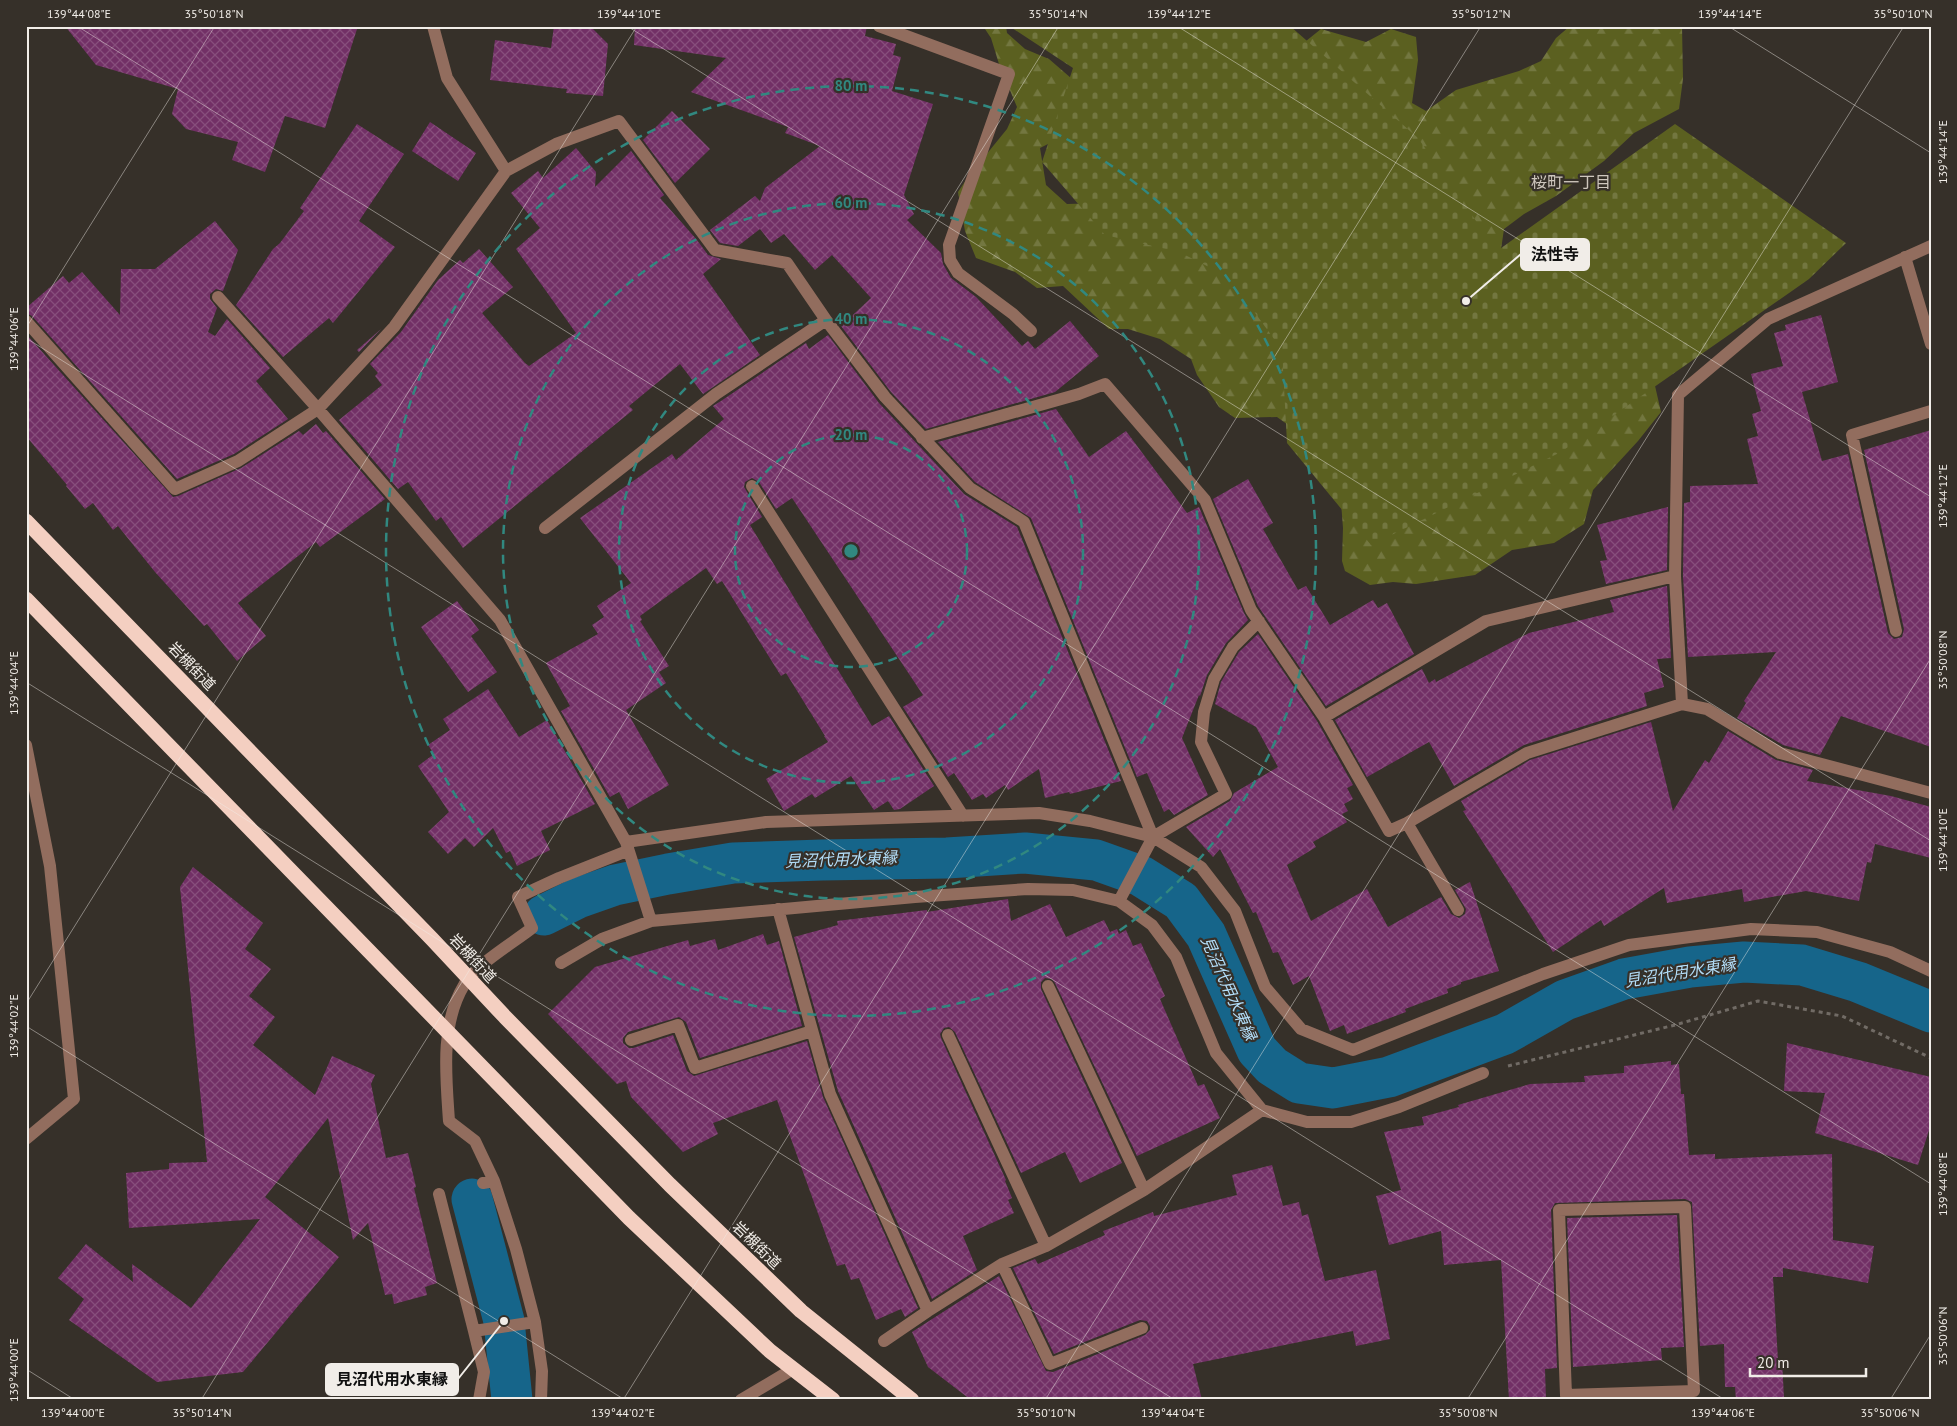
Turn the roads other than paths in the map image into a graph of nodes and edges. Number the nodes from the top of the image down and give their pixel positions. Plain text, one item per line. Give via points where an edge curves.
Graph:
1 (433, 26) edge
2 (879, 26) edge
3 (506, 171) junction
4 (1931, 246) edge
5 (1905, 257) junction
6 (218, 296) dead end
7 (826, 320) junction
8 (26, 321) edge
9 (1031, 331) dead end
10 (1931, 344) edge
11 (318, 409) junction
12 (1931, 411) edge
13 (922, 438) junction
14 (752, 486) dead end
15 (26, 521) edge
16 (545, 528) dead end
17 (1675, 576) junction
18 (26, 599) edge
19 (1259, 622) junction
20 (1896, 631) dead end
21 (1682, 704) junction
22 (1324, 717) junction
23 (26, 745) edge
24 (1931, 792) edge
25 (963, 816) junction
26 (1408, 823) junction
27 (1153, 837) junction
28 (627, 847) junction
29 (1119, 901) junction
30 (778, 909) junction
31 (1458, 910) dead end
32 (650, 921) junction
33 (561, 963) dead end
34 (1931, 971) edge
35 (1048, 986) dead end
36 (812, 1031) junction
37 (948, 1035) dead end
38 (631, 1040) dead end
39 (1483, 1073) road end
40 (1262, 1110) junction
41 (26, 1139) edge
42 (1144, 1190) junction
43 (439, 1194) dead end
44 (1046, 1246) junction
45 (1002, 1264) junction
46 (928, 1310) junction
47 (535, 1322) junction
48 (1142, 1328) dead end
49 (478, 1330) junction
50 (884, 1341) dead end
51 (793, 1369) junction
52 (1566, 1398) edge
53 (478, 1400) edge
54 (541, 1400) edge
55 (742, 1400) edge
56 (833, 1400) edge
57 (912, 1400) edge

1 - 3 street via 446,78
2 - 9 street via 1009,74 948,245 950,260 958,273
3 - 7 street via 556,144 619,121 714,250 787,263
3 - 11 street via 394,327
4 - 5 street
5 - 10 street
5 - 17 street via 1768,319 1678,394
6 - 11 street
7 - 13 street via 885,397
7 - 16 street via 716,394
8 - 11 street via 175,488 238,461
11 - 28 street via 500,620
12 - 20 street via 1852,435
13 - 19 street via 1105,384 1205,500
13 - 27 street via 970,488 1024,522
14 - 25 street
15 - 57 highway, 岩槻街道 via 670,1185 801,1311
17 - 21 street
17 - 22 street via 1486,621
18 - 51 highway via 629,1218
19 - 22 street
19 - 27 street via 1233,647 1214,679 1204,712 1201,742 1226,794
21 - 24 street via 1707,709 1780,753
21 - 26 street via 1528,753
22 - 26 street via 1389,831
23 - 41 street via 50,866 74,1099
25 - 27 street via 1039,813 1090,821
25 - 28 street via 766,822
26 - 31 street
27 - 29 street
27 - 34 street via 1201,867 1236,911 1264,987 1301,1029 1353,1050 1543,974 1630,945 1751,929 1817,932 1890,952
28 - 32 street
28 - 47 street via 518,897 532,928 484,964 464,984 452,1015 445,1060 448,1121 475,1141 516,1249
29 - 30 street via 1073,890 1028,889
29 - 40 street via 1152,925 1176,957 1216,1052
30 - 32 street
30 - 36 street
32 - 33 street via 602,939
35 - 42 street
36 - 38 street via 695,1068 678,1025
36 - 46 street via 830,1094
37 - 44 street
39 - 40 street via 1399,1107 1350,1122 1307,1122
40 - 42 street
42 - 44 street
43 - 49 street
44 - 45 street
45 - 46 street
45 - 48 street via 1050,1364
46 - 50 street
47 - 49 street
47 - 54 street via 542,1371
49 - 53 street via 484,1372
51 - 55 street
51 - 56 highway
52 - 52 street via 1559,1210 1685,1207 1694,1391

